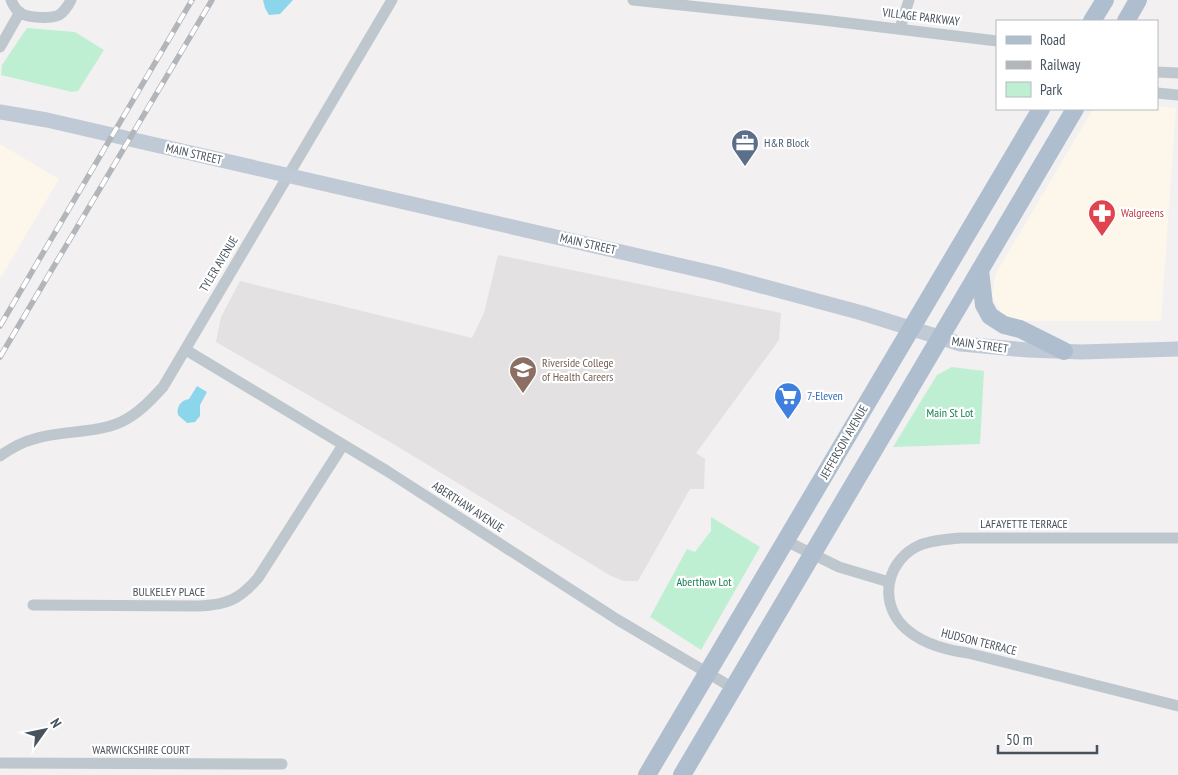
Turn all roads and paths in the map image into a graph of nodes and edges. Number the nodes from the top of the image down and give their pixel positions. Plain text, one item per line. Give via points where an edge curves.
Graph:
1 (11, 0) edge
2 (71, 0) edge
3 (392, 0) edge
4 (633, 0) edge
5 (909, 0) edge
6 (1105, 0) edge
7 (1138, 0) edge
8 (20, 12) junction
9 (1093, 20) edge
10 (1127, 20) edge
11 (900, 28) junction
12 (996, 41) edge
13 (0, 47) edge
14 (1158, 72) edge
15 (1178, 73) edge
16 (1158, 93) edge
17 (1178, 95) edge
18 (1040, 110) edge
19 (1073, 110) edge
20 (0, 112) edge
21 (288, 176) junction
22 (980, 270) junction
23 (910, 329) junction
24 (940, 338) junction
25 (1178, 349) edge
26 (186, 350) junction
27 (1064, 351) junction
28 (343, 445) junction
29 (0, 456) edge
30 (1178, 538) edge
31 (786, 541) junction
32 (812, 554) junction
33 (889, 582) junction
34 (33, 605) dead end
35 (708, 673) junction
36 (734, 688) junction
37 (1178, 706) edge
38 (0, 763) edge
39 (282, 764) dead end
40 (647, 775) edge
41 (682, 775) edge

1 - 8 street
2 - 8 street via 67,8 51,18
3 - 21 street, TYLER AVENUE
4 - 11 street, VILLAGE PARKWAY
5 - 11 street
6 - 9 main road
7 - 10 main road
8 - 13 street
11 - 12 street, VILLAGE PARKWAY
14 - 15 street
16 - 17 street
18 - 23 main road, JEFFERSON AVENUE
19 - 22 main road
20 - 21 main road, MAIN STREET
21 - 23 main road, MAIN STREET via 717,274
21 - 26 street, TYLER AVENUE
22 - 24 main road
22 - 27 main road via 984,305 990,316
23 - 24 main road, MAIN STREET
23 - 31 main road, JEFFERSON AVENUE
24 - 27 main road, MAIN STREET via 976,346
24 - 32 main road
25 - 27 main road, MAIN STREET
26 - 28 street, ABERTHAW AVENUE
26 - 29 street, TYLER AVENUE via 163,387 143,407 121,422 34,439
28 - 34 street, BULKELEY PLACE via 258,578 234,599 223,604 199,606
28 - 35 street, ABERTHAW AVENUE via 618,620
30 - 33 street, LAFAYETTE TERRACE via 962,538 930,542 918,546 897,563
31 - 32 street
31 - 35 main road, JEFFERSON AVENUE
32 - 33 street via 839,567
32 - 36 main road
33 - 37 street, HUDSON TERRACE via 890,604 895,616 915,635 933,644
35 - 36 street, ABERTHAW AVENUE
35 - 40 main road, JEFFERSON AVENUE
36 - 41 main road
38 - 39 street, WARWICKSHIRE COURT

